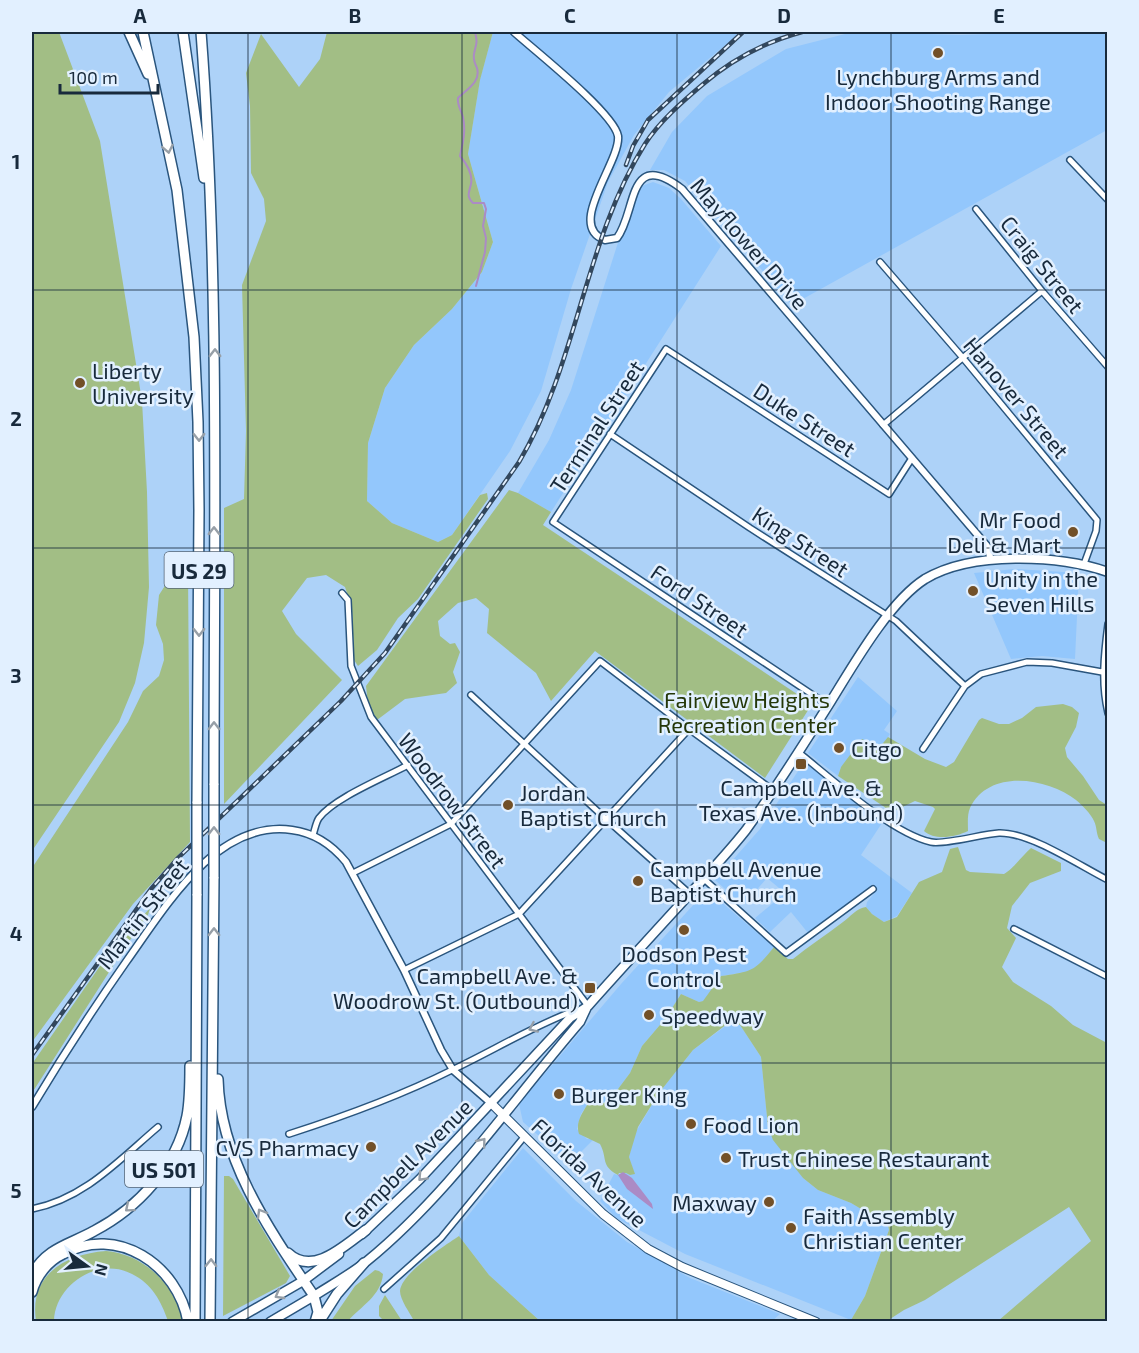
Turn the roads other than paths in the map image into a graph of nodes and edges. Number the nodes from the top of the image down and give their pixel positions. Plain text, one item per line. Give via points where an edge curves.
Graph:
1 (129, 32) edge
2 (142, 32) edge
3 (183, 32) edge
4 (201, 32) edge
5 (514, 32) edge
6 (157, 92) junction
7 (1070, 160) dead end
8 (1107, 200) edge
9 (976, 209) dead end
10 (209, 219) junction
11 (880, 262) dead end
12 (1042, 291) junction
13 (666, 349) joint
14 (963, 358) junction
15 (1107, 367) edge
16 (883, 425) junction
17 (610, 434) junction
18 (912, 458) junction
19 (553, 522) joint
20 (991, 560) junction
21 (1084, 564) junction
22 (1107, 572) edge
23 (342, 593) dead end
24 (888, 616) junction
25 (1107, 624) edge
26 (1102, 672) junction
27 (965, 686) junction
28 (471, 695) dead end
29 (828, 705) junction
30 (1107, 713) edge
31 (689, 729) junction
32 (525, 743) junction
33 (923, 749) dead end
34 (798, 752) junction
35 (408, 765) junction
36 (774, 791) junction
37 (606, 819) junction
38 (451, 824) junction
39 (313, 835) junction
40 (353, 873) junction
41 (704, 879) junction
42 (1107, 880) edge
43 (873, 889) dead end
44 (690, 894) junction
45 (519, 914) junction
46 (1014, 929) dead end
47 (404, 970) junction
48 (1107, 977) edge
49 (213, 986) junction
50 (196, 1001) junction
51 (588, 1006) junction
52 (453, 1070) junction
53 (492, 1104) junction
54 (32, 1107) edge
55 (504, 1115) junction
56 (158, 1127) dead end
57 (289, 1134) dead end
58 (524, 1137) junction
59 (32, 1209) edge
60 (366, 1230) junction
61 (281, 1246) junction
62 (364, 1263) junction
63 (32, 1274) edge
64 (303, 1281) junction
65 (384, 1289) dead end
66 (32, 1292) edge
67 (314, 1296) junction
68 (188, 1322) edge
69 (195, 1322) edge
70 (210, 1322) edge
71 (232, 1322) edge
72 (270, 1322) edge
73 (317, 1322) edge
74 (816, 1322) edge

1 - 6 highway
2 - 6 highway, US 29
3 - 10 highway, US 29
4 - 10 highway via 210,163
5 - 16 street, Mayflower Drive via 616,129 617,149 591,211 594,234 605,240 617,238 634,190 645,178 654,176 673,182
6 -> 50 highway, US 29, bridge via 177,190 194,337 199,499
7 - 8 street
9 - 12 street, Craig Street
49 -> 10 highway, US 29, bridge via 215,327
11 - 14 street, Hanover Street
12 - 14 street
12 - 15 street, Craig Street
13 - 17 street, Terminal Street
13 - 18 street, Duke Street via 889,494
14 - 16 street
14 - 21 street, Hanover Street via 1097,520
16 - 18 street, Mayflower Drive
17 - 19 street, Terminal Street
17 - 24 street, King Street
18 - 20 street, Mayflower Drive via 987,546
19 - 29 street, Ford Street
20 - 21 main road, Campbell Avenue
20 - 24 main road, Campbell Avenue via 928,577
21 - 22 main road, Campbell Avenue
23 - 35 street, Woodrow Street via 348,600 351,666 366,708
24 - 27 street, King Street
24 - 29 main road, Campbell Avenue
25 - 26 street
26 - 27 street via 1027,662 981,674
26 - 30 street
27 - 33 street
28 - 32 street
29 - 34 main road, Campbell Avenue
31 - 32 street via 600,661
31 - 36 street
31 - 37 street
32 - 37 street
32 - 38 street
34 - 36 main road, Campbell Avenue
34 - 42 street via 870,809 912,836 933,843 1013,834
35 - 38 street, Woodrow Street
35 - 39 street via 324,812
36 - 41 main road, Campbell Avenue
37 - 44 street
37 - 45 street
38 - 40 street
38 - 45 street, Woodrow Street
39 - 40 street, Martin Street via 337,852
39 - 54 street, Martin Street via 285,829 259,831 206,861 164,909 83,1023
40 - 47 street, Martin Street
41 - 43 street via 786,953
41 - 44 main road, Campbell Avenue
44 - 51 main road, Campbell Avenue
45 - 47 street
45 - 51 street, Woodrow Street
46 - 48 street
47 - 52 street, Martin Street
61 -> 49 highway via 256,1206 235,1161 225,1127 218,1089
70 -> 49 highway, US 29
50 -> 63 highway, US 501 via 187,1116 166,1165 131,1207 59,1247
50 - 69 highway, US 29
51 -> 52 street, Campbell Avenue via 516,1036
51 - 53 main road, Campbell Avenue via 570,1018
51 - 55 main road, Campbell Avenue via 580,1022
52 - 53 street, Florida Avenue
52 - 57 street, Campbell Avenue via 384,1101
53 - 55 main road, Florida Avenue
53 -> 60 main road, Campbell Avenue
55 - 58 main road, Florida Avenue
62 -> 55 main road, Campbell Avenue via 436,1197
56 - 59 street via 92,1184
58 - 65 street via 441,1238
58 - 74 main road, Florida Avenue via 603,1214 648,1249
60 - 61 highway via 319,1261 295,1260
60 - 64 main road, Campbell Avenue
61 - 64 highway
62 - 67 main road, Campbell Avenue
62 - 73 highway
64 - 67 highway
64 -> 71 main road, Campbell Avenue
66 - 68 highway via 33,1285 56,1257 72,1248 114,1245 144,1257 167,1275 186,1310
67 - 72 main road, Campbell Avenue
67 - 73 highway

